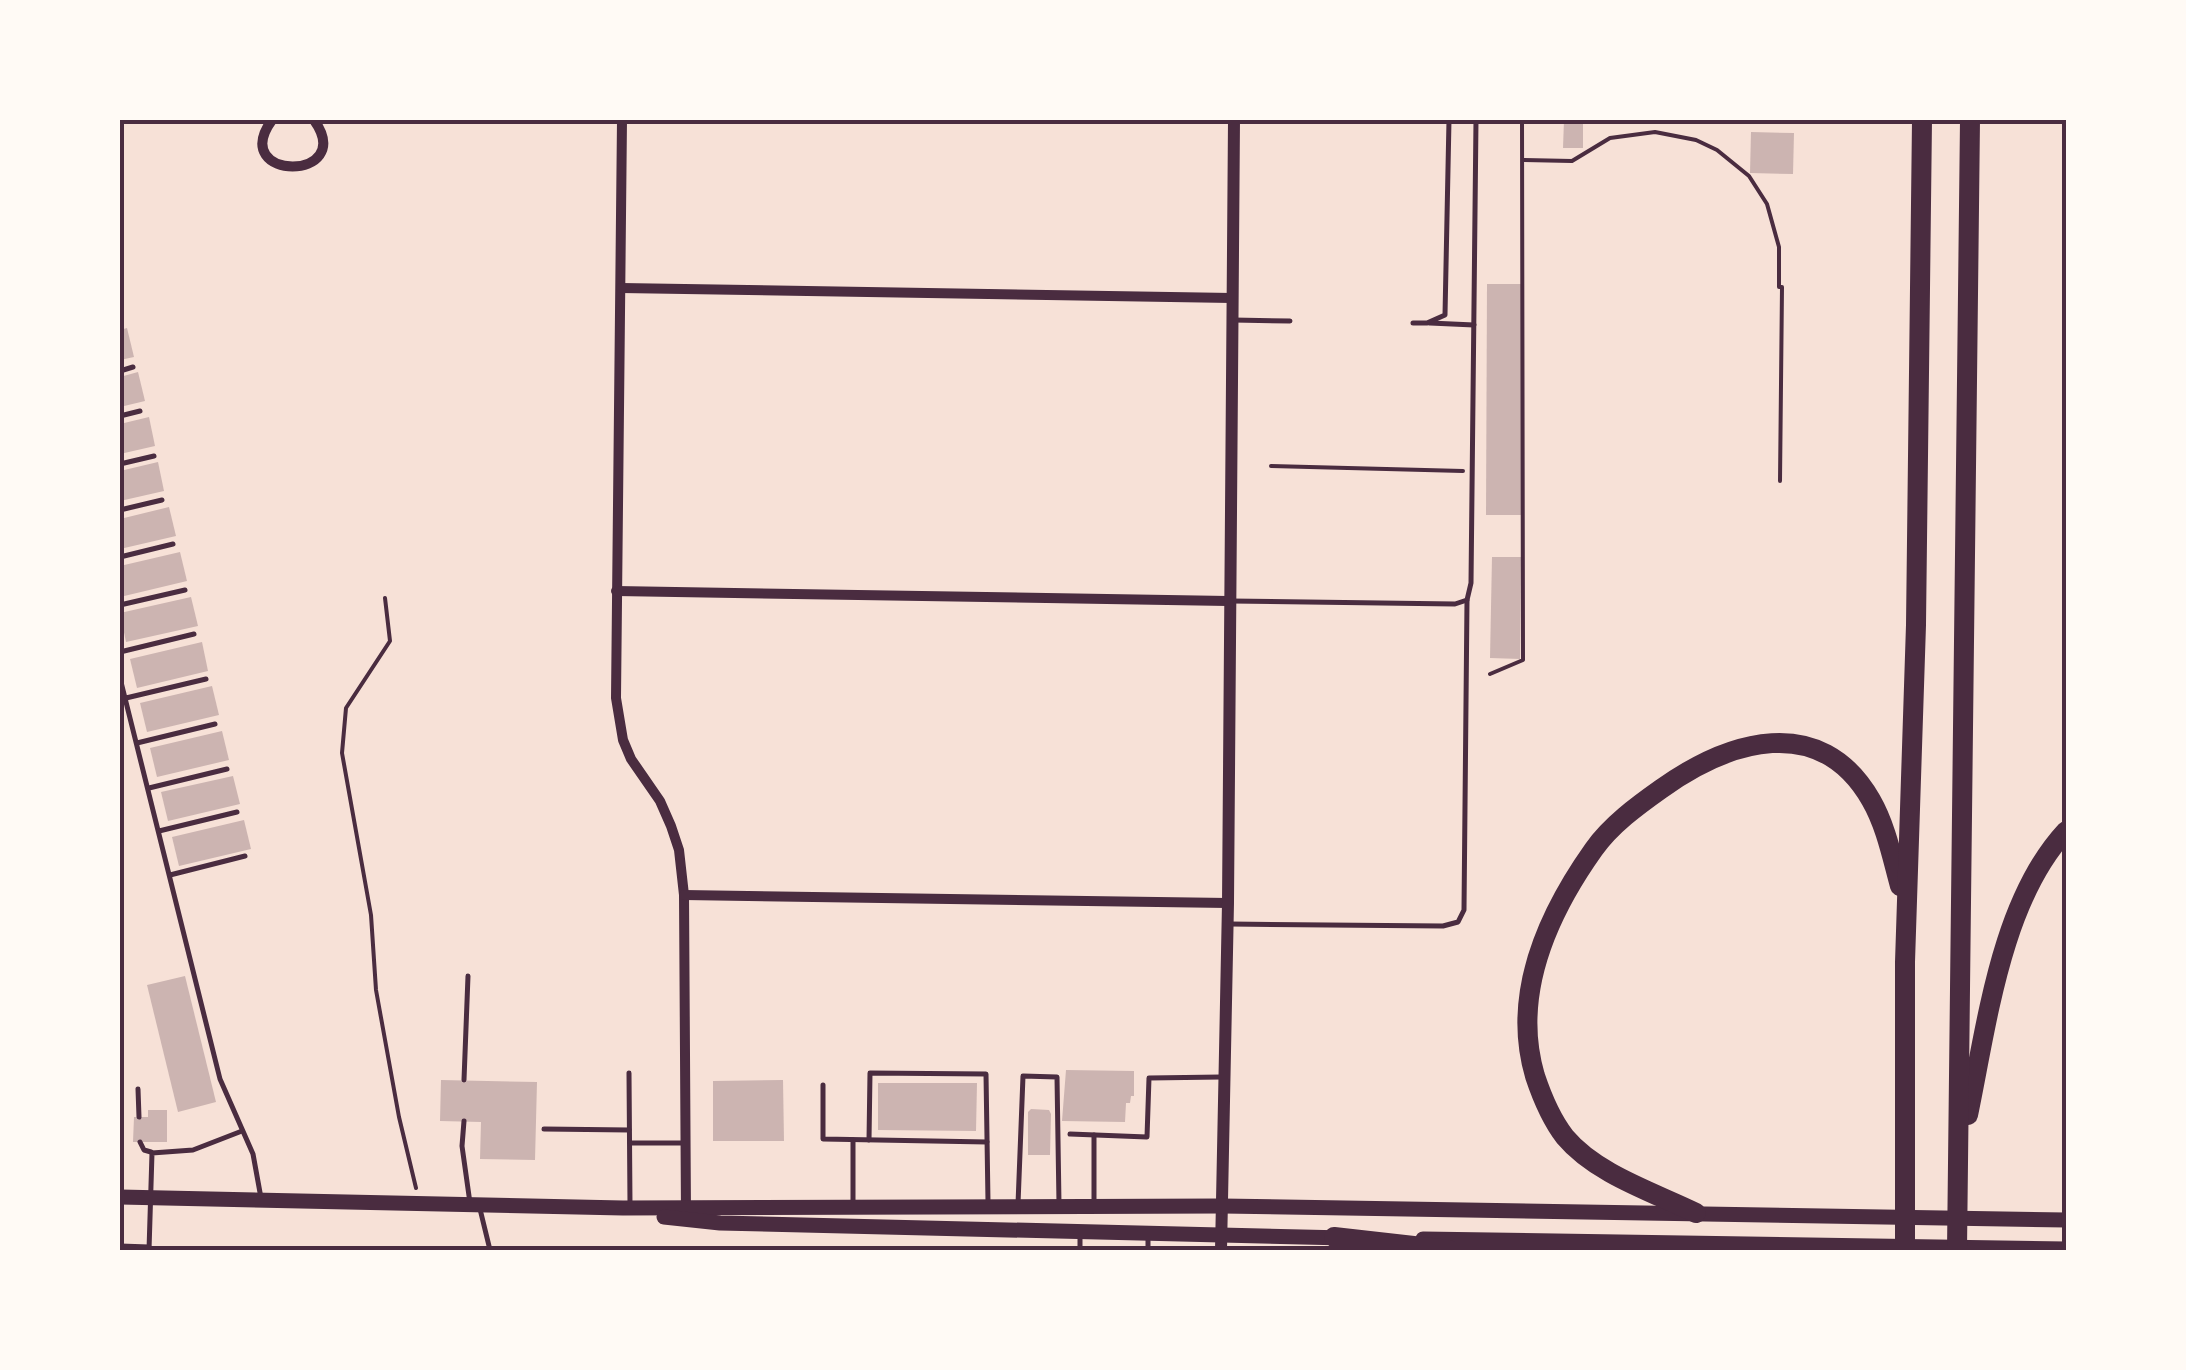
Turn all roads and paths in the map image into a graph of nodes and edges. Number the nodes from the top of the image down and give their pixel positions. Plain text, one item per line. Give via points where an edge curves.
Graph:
1 (272, 120) edge
2 (314, 120) edge
3 (622, 120) edge
4 (1234, 120) edge
5 (1449, 120) edge
6 (1476, 120) edge
7 (1522, 120) edge
8 (1922, 120) edge
9 (1970, 120) edge
10 (1522, 160) junction
11 (621, 288) junction
12 (1232, 298) junction
13 (1232, 320) junction
14 (1290, 321) dead end
15 (1413, 323) dead end
16 (1427, 323) junction
17 (1474, 328) junction
18 (133, 368) dead end
19 (120, 370) edge
20 (140, 411) dead end
21 (120, 416) edge
22 (154, 456) dead end
23 (120, 464) edge
24 (1271, 466) dead end
25 (1462, 471) dead end
26 (1780, 481) dead end
27 (162, 500) dead end
28 (120, 510) edge
29 (173, 544) dead end
30 (120, 557) edge
31 (184, 590) dead end
32 (616, 591) junction
33 (385, 598) dead end
34 (1467, 600) junction
35 (1228, 601) junction
36 (120, 606) edge
37 (194, 634) dead end
38 (120, 652) edge
39 (1490, 674) dead end
40 (120, 678) edge
41 (206, 679) dead end
42 (125, 698) junction
43 (215, 724) dead end
44 (137, 743) junction
45 (226, 769) dead end
46 (148, 788) junction
47 (237, 812) dead end
48 (159, 831) junction
49 (2066, 831) edge
50 (245, 856) dead end
51 (170, 875) junction
52 (684, 895) junction
53 (1228, 904) junction
54 (1906, 907) junction
55 (1227, 924) junction
56 (468, 976) dead end
57 (629, 1073) dead end
58 (1224, 1078) junction
59 (464, 1080) dead end
60 (824, 1084) dead end
61 (138, 1089) dead end
62 (139, 1118) dead end
63 (464, 1122) dead end
64 (544, 1129) dead end
65 (629, 1130) junction
66 (242, 1132) junction
67 (1070, 1134) dead end
68 (1094, 1135) junction
69 (853, 1140) junction
70 (869, 1140) junction
71 (140, 1142) dead end
72 (987, 1142) junction
73 (630, 1143) junction
74 (686, 1143) junction
75 (152, 1152) junction
76 (1958, 1161) junction
77 (120, 1198) edge
78 (150, 1198) junction
79 (262, 1201) junction
80 (420, 1205) junction
81 (475, 1206) junction
82 (988, 1206) junction
83 (1018, 1206) junction
84 (1058, 1206) junction
85 (1094, 1206) junction
86 (1222, 1206) junction
87 (545, 1207) junction
88 (853, 1207) junction
89 (630, 1208) junction
90 (686, 1213) junction
91 (1696, 1213) junction
92 (2062, 1220) edge
93 (1080, 1232) junction
94 (1334, 1238) junction
95 (1148, 1242) edge
96 (1221, 1242) edge
97 (120, 1246) edge
98 (149, 1248) edge
99 (2057, 1249) edge
100 (2066, 1249) edge
101 (490, 1250) edge
102 (1080, 1250) edge
103 (1449, 1250) edge
104 (1906, 1250) edge
105 (1958, 1250) edge

1 - 2 street via 265,148 276,164 294,169 318,154 322,136
3 - 11 street
4 - 12 street
5 - 16 lane via 1446,307 1445,315
6 - 17 lane
7 - 10 path
8 - 54 highway
9 - 76 highway
10 - 26 path via 1572,160 1610,138 1656,132 1718,150 1749,176 1767,204 1778,247
10 - 39 path via 1523,660
11 - 12 street
11 - 32 street
12 - 13 street
13 - 14 lane
13 - 35 street
15 - 16 lane
16 - 17 lane
17 - 34 lane
18 - 19 lane
20 - 21 lane
22 - 23 lane
24 - 25 path
27 - 28 lane
29 - 30 lane
31 - 36 lane
32 - 35 street
32 - 52 street via 618,720 630,759 671,826
33 - 80 path via 390,642 346,708 342,753 371,915 376,990
34 - 35 lane
34 - 55 lane via 1464,910 1458,922
35 - 53 street
37 - 38 lane
40 - 42 lane
41 - 42 lane
42 - 44 lane
43 - 44 lane
44 - 46 lane
45 - 46 lane
46 - 48 lane
47 - 48 lane
48 - 51 lane
49 - 76 highway via 2032,875 2016,917
50 - 51 lane
51 - 66 lane via 220,1079
52 - 53 street
52 - 74 street
53 - 55 street
54 - 91 highway via 1870,798 1826,754 1800,744 1775,741 1715,757 1642,802 1594,848 1536,958 1528,992 1530,1060 1566,1138 1619,1176
54 - 104 highway
55 - 58 street
56 - 59 lane
57 - 65 lane
58 - 68 lane via 1150,1078 1147,1136
58 - 86 street
60 - 69 lane via 823,1138
61 - 62 lane
63 - 81 lane via 462,1146
64 - 65 lane
65 - 73 lane
66 - 75 lane via 193,1150
66 - 79 lane
67 - 68 lane
68 - 85 lane
69 - 70 lane
69 - 88 lane
70 - 72 lane
70 - 72 lane via 870,1073 986,1074
71 - 75 lane
72 - 82 lane
73 - 74 lane
73 - 89 lane
74 - 90 street
75 - 78 lane
76 - 105 highway
77 - 78 main road
78 - 79 main road
78 - 98 lane
79 - 80 main road
80 - 81 main road
81 - 87 main road
81 - 101 lane
82 - 83 main road
82 - 88 main road
83 - 84 main road
83 - 84 lane via 1023,1076 1057,1077
84 - 85 main road
85 - 86 main road
86 - 91 main road
86 - 96 street
87 - 89 main road
87 - 90 main road
88 - 90 main road
89 - 90 main road
90 - 93 main road via 720,1223
91 - 92 main road
93 - 95 main road
93 - 102 lane
94 - 96 main road
94 - 99 main road
94 - 103 highway
95 - 96 main road
97 - 98 lane
99 - 100 main road

